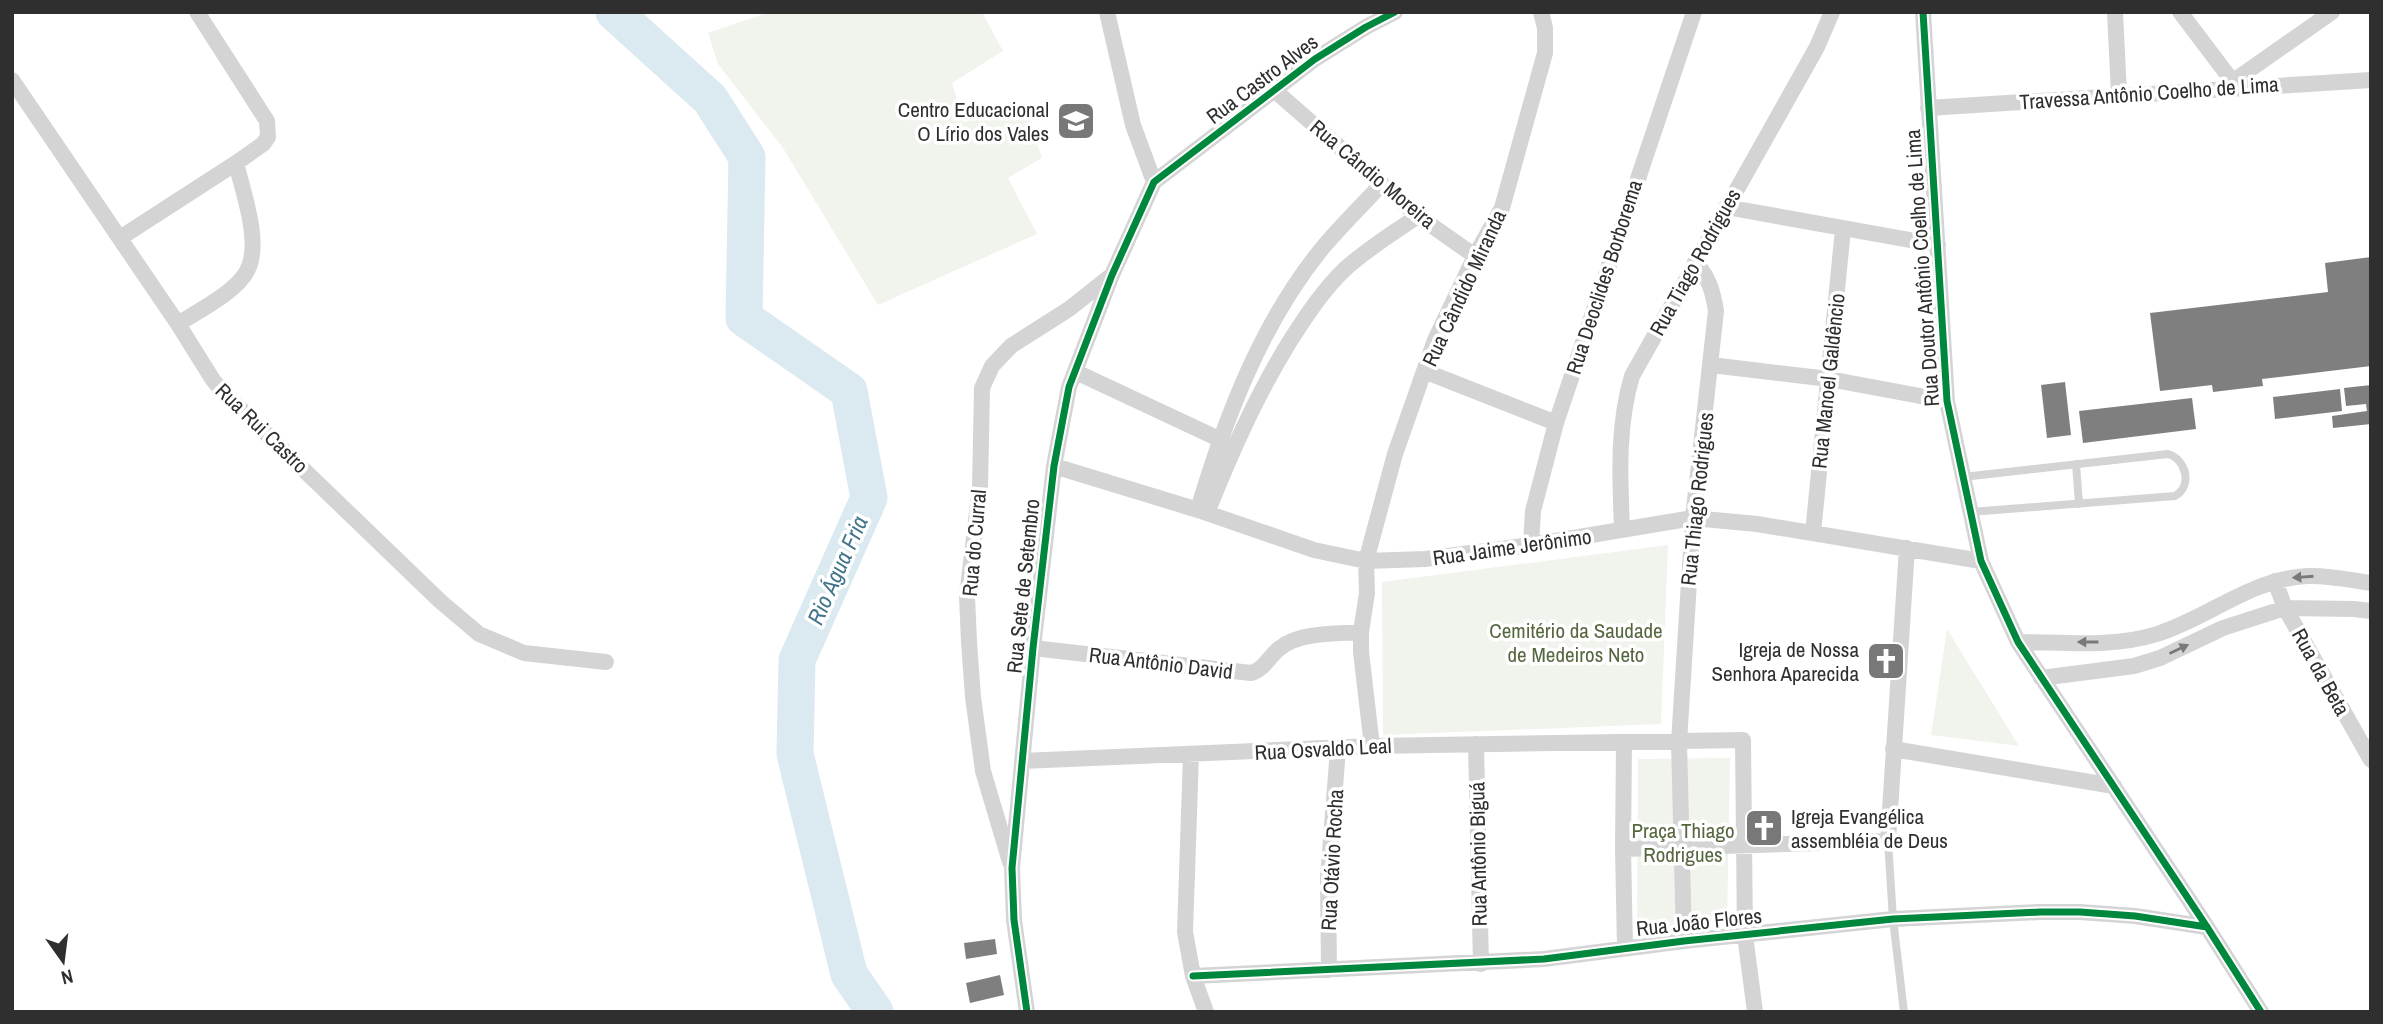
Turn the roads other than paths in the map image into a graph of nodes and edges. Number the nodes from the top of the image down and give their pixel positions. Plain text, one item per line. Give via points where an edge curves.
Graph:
1 (197, 12) edge
2 (1107, 12) edge
3 (1395, 12) edge
4 (1541, 12) edge
5 (1693, 12) edge
6 (1832, 12) edge
7 (1923, 12) edge
8 (2115, 12) edge
9 (2180, 12) edge
10 (2332, 12) edge
11 (1365, 19) edge
12 (12, 80) edge
13 (2371, 80) edge
14 (2229, 84) junction
15 (1273, 89) junction
16 (2119, 94) junction
17 (1928, 108) junction
18 (236, 163) junction
19 (1154, 182) junction
20 (1382, 184) junction
21 (1726, 207) junction
22 (1418, 216) junction
23 (1843, 229) junction
24 (120, 238) junction
25 (1938, 246) junction
26 (1475, 256) junction
27 (1695, 262) junction
28 (1112, 275) junction
29 (178, 324) junction
30 (1711, 365) junction
31 (1424, 371) junction
32 (1076, 372) junction
33 (1829, 379) junction
34 (1947, 401) junction
35 (1556, 423) junction
36 (1219, 439) junction
37 (2076, 464) junction
38 (1054, 466) junction
39 (1963, 477) junction
40 (2079, 504) junction
41 (1202, 512) junction
42 (1970, 512) junction
43 (1693, 517) junction
44 (1622, 530) junction
45 (1813, 533) junction
46 (1531, 545) junction
47 (1907, 548) junction
48 (1366, 561) junction
49 (1981, 561) junction
50 (2275, 582) junction
51 (2371, 583) edge
52 (2285, 608) junction
53 (2371, 611) edge
54 (1361, 632) junction
55 (2018, 642) junction
56 (1032, 648) junction
57 (606, 662) dead end
58 (2041, 677) junction
59 (1679, 742) junction
60 (1623, 743) junction
61 (1476, 744) junction
62 (1372, 746) junction
63 (1338, 749) junction
64 (1893, 749) junction
65 (1191, 755) junction
66 (2371, 760) edge
67 (1023, 761) junction
68 (2114, 786) junction
69 (1888, 841) junction
70 (1746, 844) junction
71 (1681, 847) junction
72 (1623, 849) junction
73 (1012, 868) junction
74 (1893, 919) junction
75 (2207, 927) junction
76 (1745, 935) junction
77 (1684, 941) junction
78 (1625, 948) junction
79 (1481, 964) junction
80 (1329, 970) junction
81 (1193, 976) junction
82 (1027, 1012) edge
83 (1206, 1012) edge
84 (1755, 1012) edge
85 (1904, 1012) edge
86 (2261, 1012) edge

1 - 18 street via 267,121 264,144
2 - 19 street via 1133,125
3 - 11 street, Rua Castro Alves
4 - 26 street, Rua Cândido Miranda via 1545,53 1522,141 1502,208
5 - 35 street, Rua Deoclides Borborema
6 - 21 street, Rua Tiago Rodrigues via 1817,47
7 - 17 street, Rua Doutor Antônio Coelho de Lima
8 - 16 street
9 - 14 street
10 - 14 street
11 - 15 street, Rua Castro Alves
12 - 24 street, Rua Rui Castro
13 - 14 street, Travessa Antônio Coelho de Lima
14 - 16 street, Travessa Antônio Coelho de Lima
15 - 19 street, Rua Castro Alves
15 - 20 street, Rua Cândio Moreira
16 - 17 street, Travessa Antônio Coelho de Lima
17 - 25 street, Rua Doutor Antônio Coelho de Lima
18 - 24 street
18 - 29 street via 252,233 247,272
19 - 28 street, Rua Sete de Setembro
20 - 22 street, Rua Cândio Moreira
20 - 36 street via 1324,246 1281,310
21 - 23 street
21 - 27 street, Rua Tiago Rodrigues
22 - 26 street, Rua Cândio Moreira
22 - 41 street via 1344,270 1300,325 1265,381
23 - 25 street
23 - 33 street, Rua Manoel Galdêncio
24 - 29 street, Rua Rui Castro
25 - 34 street, Rua Doutor Antônio Coelho de Lima
26 - 31 street, Rua Cândido Miranda
27 - 30 street, Rua Thiago Rodrigues via 1714,294
27 - 44 street, Rua Tiago Rodrigues via 1628,389 1621,430
28 - 32 street, Rua Sete de Setembro
28 - 73 street, Rua do Curral via 1011,346 992,366 982,388 980,487 967,596 969,642 983,771
29 - 57 street, Rua Rui Castro via 223,392 480,634 524,653
30 - 33 street
30 - 43 street, Rua Thiago Rodrigues
31 - 35 street
31 - 48 street, Rua Cândido Miranda via 1395,454
32 - 36 street
32 - 38 street, Rua Sete de Setembro
33 - 34 street
33 - 45 street, Rua Manoel Galdêncio
34 - 39 street, Rua Doutor Antônio Coelho de Lima
35 - 46 street, Rua Deoclides Borborema via 1532,511
36 - 41 street
37 - 39 lane
37 - 40 lane
37 - 40 lane via 2168,454 2182,463 2186,486 2175,496
38 - 41 street, Rua Jaime Jerônimo
38 - 56 street, Rua Sete de Setembro
39 - 42 street, Rua Doutor Antônio Coelho de Lima
40 - 42 lane
41 - 48 street, Rua Jaime Jerônimo via 1314,550
42 - 49 street, Rua Doutor Antônio Coelho de Lima
43 - 44 street, Rua Jaime Jerônimo
43 - 45 street, Rua Jaime Jerônimo
43 - 59 street, Rua Thiago Rodrigues
44 - 46 street, Rua Jaime Jerônimo
45 - 47 street, Rua Jaime Jerônimo
46 - 48 street, Rua Jaime Jerônimo via 1425,559
47 - 49 street, Rua Jaime Jerônimo
47 - 64 street
48 - 54 street, Rua Cândido Miranda
49 - 55 street, Rua Doutor Antônio Coelho de Lima
51 -> 50 street via 2307,576
50 - 52 street, Rua da Beta
50 -> 55 street via 2157,635 2108,642
52 - 53 street
58 -> 52 street via 2134,666 2223,628
52 - 66 street, Rua da Beta
54 - 56 street, Rua Antônio David via 1294,640 1251,673
54 - 62 street, Rua Cândido Miranda
55 - 58 street, Rua Doutor Antônio Coelho de Lima
56 - 67 street, Rua Sete de Setembro
58 - 68 street, Rua Doutor Antônio Coelho de Lima
59 - 60 street
59 - 70 street via 1743,740
59 - 71 street
60 - 61 street, Rua Osvaldo Leal
60 - 72 street
61 - 62 street, Rua Osvaldo Leal
61 - 79 street, Rua Antônio Biguá
62 - 63 street, Rua Osvaldo Leal
63 - 65 street, Rua Osvaldo Leal
63 - 80 street, Rua Otávio Rocha via 1328,877
64 - 68 street
64 - 69 street
65 - 67 street, Rua Osvaldo Leal
65 - 81 street via 1184,903
67 - 73 street, Rua Sete de Setembro
68 - 75 street
69 - 70 street
69 - 74 lane
70 - 71 street
70 - 76 street
71 - 72 street
71 - 77 street
72 - 78 street
73 - 82 street, Rua Sete de Setembro
74 - 75 street, Rua João Flores via 2080,912
74 - 76 street, Rua João Flores
74 - 85 lane
75 - 86 street
76 - 77 street, Rua João Flores
76 - 84 street
77 - 78 street, Rua João Flores
78 - 79 street, Rua João Flores
79 - 80 street, Rua João Flores
80 - 81 street, Rua João Flores
81 - 83 street

